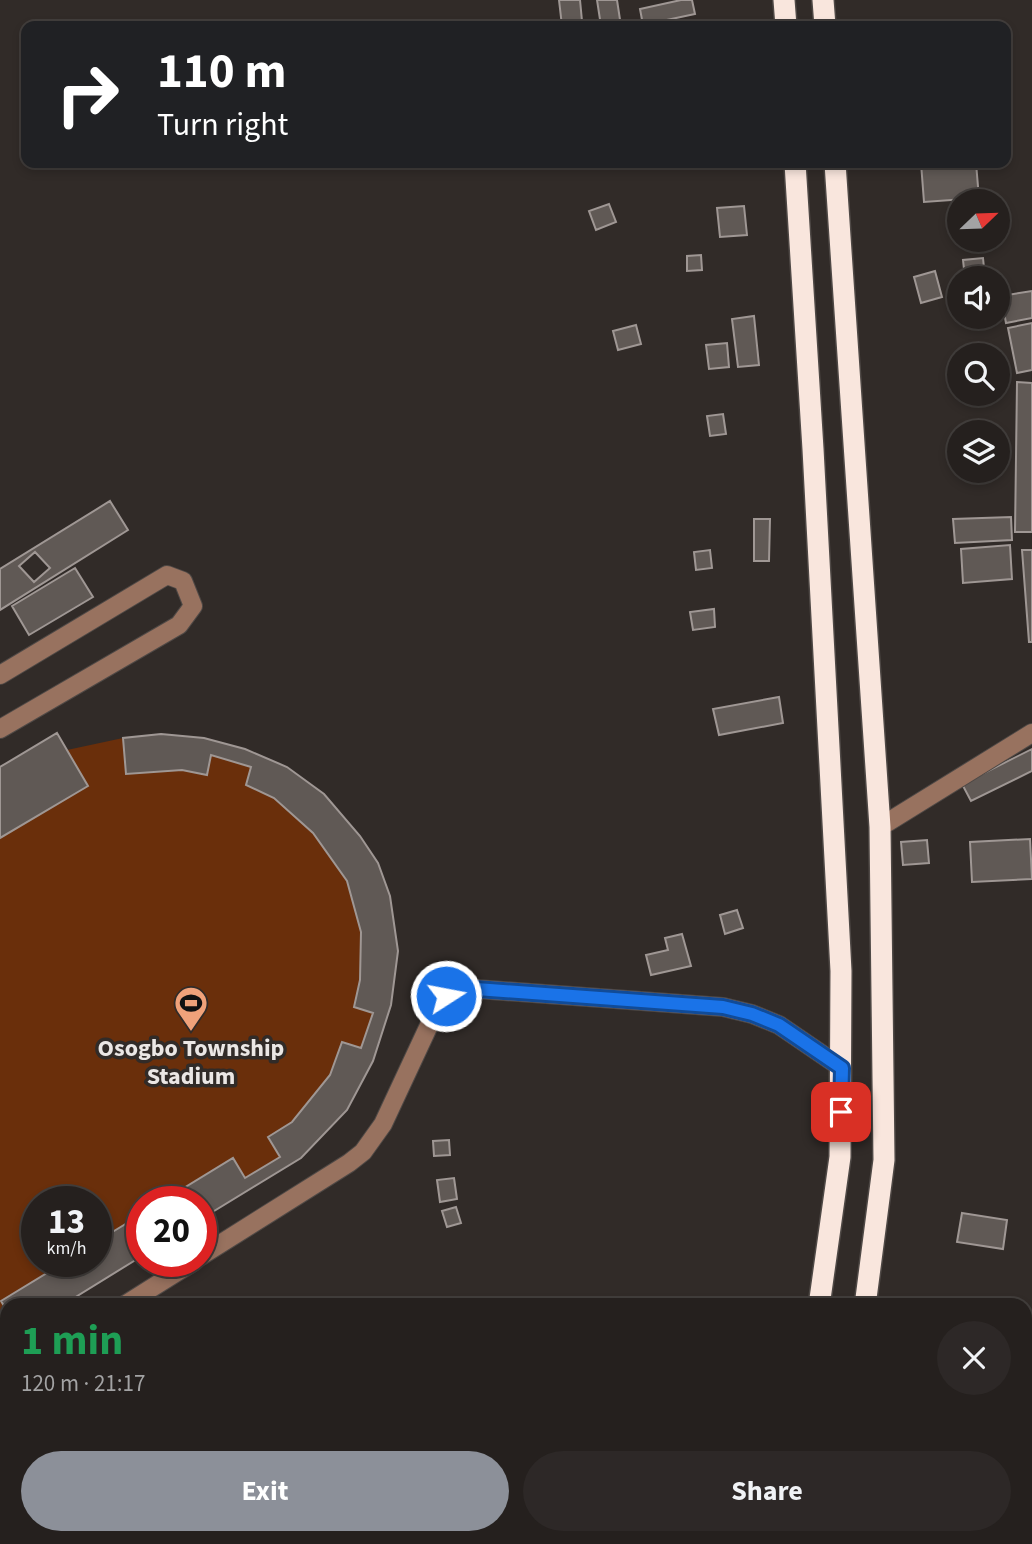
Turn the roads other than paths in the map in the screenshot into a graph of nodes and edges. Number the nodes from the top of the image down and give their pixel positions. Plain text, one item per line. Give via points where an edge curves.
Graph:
1 (784, 0) edge
2 (824, 0) edge
3 (786, 21) edge
4 (825, 21) edge
5 (795, 168) edge
6 (835, 168) edge
7 (0, 675) edge
8 (0, 729) edge
9 (1032, 733) edge
10 (880, 827) junction
11 (842, 1068) junction
12 (217, 1246) edge
13 (169, 1277) edge
14 (136, 1298) edge
15 (820, 1298) edge
16 (866, 1298) edge

1 - 3 highway
2 - 4 highway
5 - 11 highway via 841,957
6 - 10 highway
7 - 8 street via 167,575 184,581 193,606 179,625
9 - 10 street
10 - 16 highway via 884,1160
11 - 12 street via 779,1025 723,1007 463,988 446,996 383,1124 363,1152
11 - 15 highway via 840,1157
13 - 14 street

